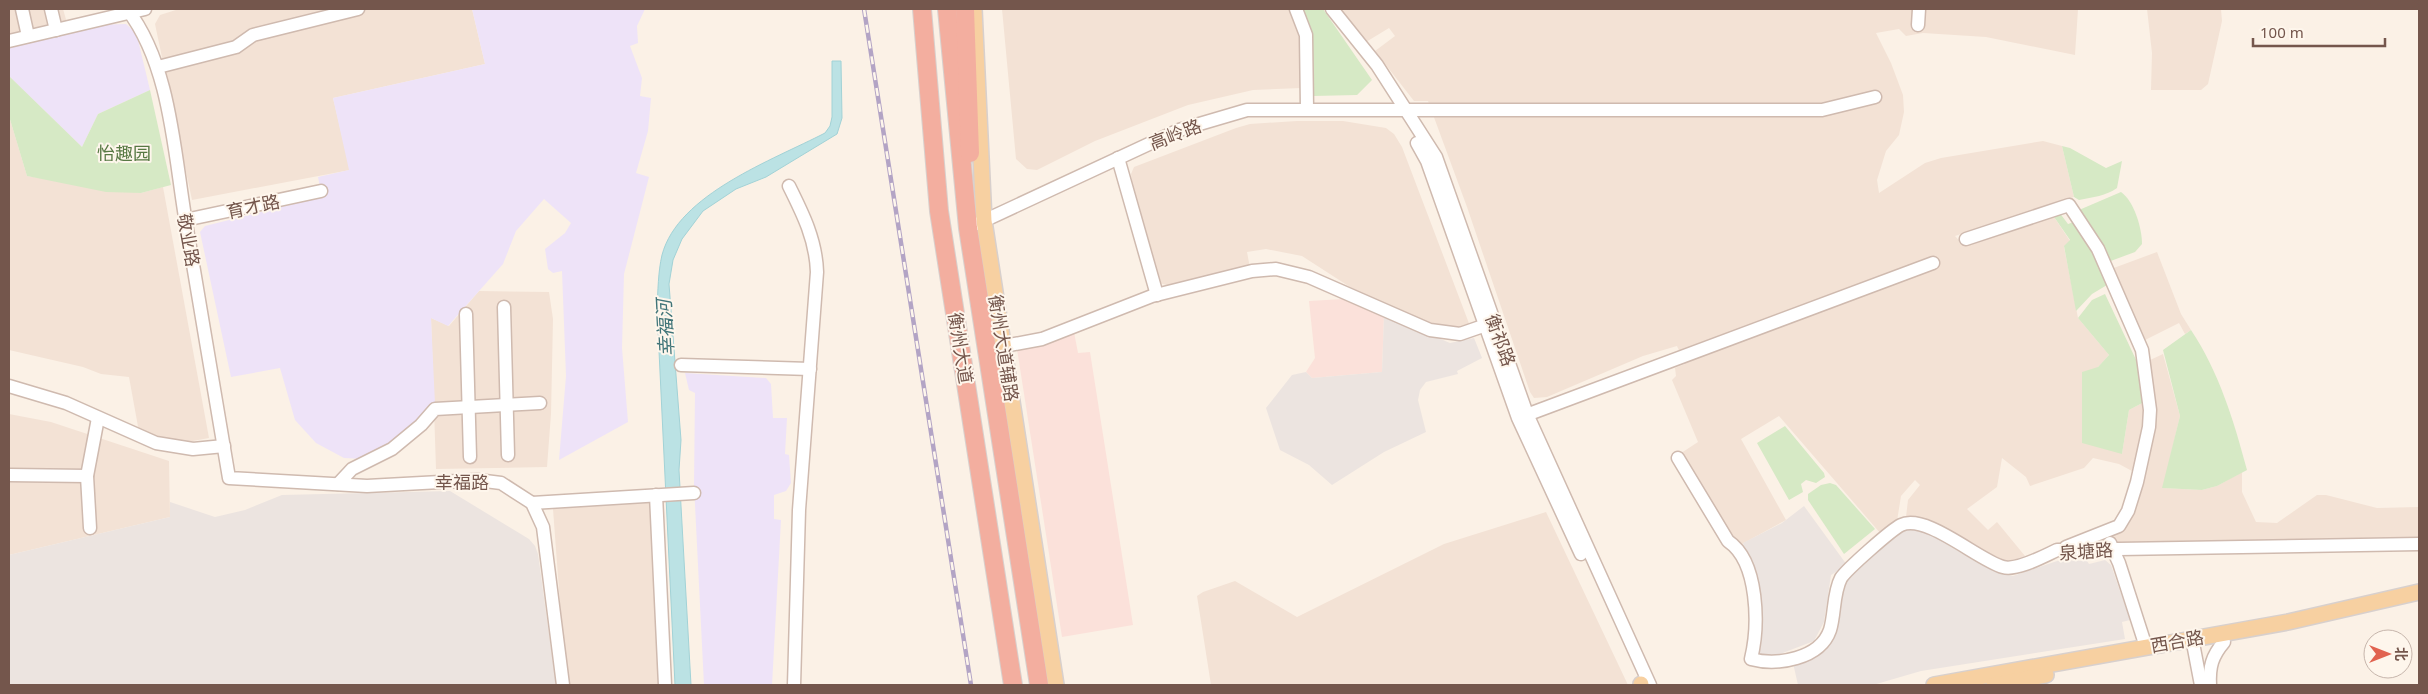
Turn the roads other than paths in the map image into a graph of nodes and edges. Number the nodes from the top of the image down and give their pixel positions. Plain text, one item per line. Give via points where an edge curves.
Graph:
1 (22, 9) edge
2 (51, 9) edge
3 (144, 9) edge
4 (358, 9) edge
5 (918, 9) edge
6 (922, 9) edge
7 (947, 9) edge
8 (965, 9) edge
9 (974, 9) edge
10 (1296, 9) edge
11 (1326, 9) edge
12 (1332, 9) edge
13 (1919, 9) edge
14 (129, 11) edge
15 (1918, 25) dead end
16 (56, 30) junction
17 (28, 36) junction
18 (9, 41) edge
19 (925, 55) junction
20 (158, 67) junction
21 (1875, 97) dead end
22 (1307, 109) junction
23 (1403, 111) junction
24 (1118, 158) junction
25 (789, 186) dead end
26 (321, 191) dead end
27 (185, 220) junction
28 (984, 220) junction
29 (968, 228) junction
30 (1966, 239) dead end
31 (1934, 263) dead end
32 (1157, 295) junction
33 (504, 307) dead end
34 (466, 314) dead end
35 (1486, 325) junction
36 (1004, 346) junction
37 (681, 365) dead end
38 (810, 369) junction
39 (9, 386) edge
40 (540, 403) dead end
41 (506, 405) junction
42 (468, 407) junction
43 (1523, 416) junction
44 (98, 418) junction
45 (224, 446) junction
46 (508, 456) dead end
47 (470, 457) dead end
48 (1678, 458) dead end
49 (9, 475) edge
50 (87, 476) junction
51 (229, 478) joint
52 (338, 484) junction
53 (691, 493) dead end
54 (658, 495) junction
55 (532, 503) junction
56 (90, 528) dead end
57 (2105, 532) junction
58 (2419, 544) edge
59 (2113, 549) junction
60 (2057, 550) junction
61 (2419, 592) edge
62 (2415, 603) edge
63 (2224, 642) junction
64 (2189, 644) junction
65 (2146, 647) junction
66 (564, 685) edge
67 (665, 685) edge
68 (794, 685) edge
69 (1013, 685) edge
70 (1039, 685) edge
71 (1056, 685) edge
72 (1643, 685) edge
73 (1934, 685) edge
74 (1994, 685) edge
75 (2193, 685) edge
76 (2201, 685) edge
77 (2210, 685) edge

1 - 17 street
2 - 16 street
3 - 14 street
4 - 20 street via 253,35 236,47
5 - 19 highway
6 - 19 highway, 衡州大道
7 - 29 highway, 衡州大道
8 - 29 highway via 971,167
9 - 28 main road, 衡州大道辅路
10 - 22 street via 1306,35
11 - 23 street, 衡祁路 via 1374,68
12 - 23 street, 衡祁路 via 1377,64
13 - 15 street
14 - 16 street
14 - 20 street, 敬业路 via 148,41
16 - 17 street
17 - 18 street
19 - 69 highway, 衡州大道 via 938,211
20 - 27 street, 敬业路
21 - 23 street, 高岭路 via 1822,110
22 - 23 street, 高岭路
22 - 24 street, 高岭路 via 1247,110 1179,130
23 - 35 street, 衡祁路 via 1427,160
23 - 43 street, 衡祁路 via 1436,157
24 - 28 street, 高岭路
24 - 32 street
25 - 38 street via 810,230 816,252
26 - 27 street, 育才路
27 - 45 street, 敬业路
28 - 29 street, 高岭路
28 - 36 main road, 衡州大道辅路
29 - 70 highway, 衡州大道
30 - 57 street via 2069,205 2098,250 2142,350 2150,410 2149,427 2128,511 2119,526
31 - 43 street
32 - 35 street via 1252,271 1276,269 1309,277 1430,330 1460,334
32 - 36 street via 1042,339
33 - 41 street
34 - 42 street
35 - 43 street, 衡祁路
36 - 71 main road, 衡州大道辅路
37 - 38 street
38 - 68 street via 799,510
39 - 44 street via 66,403
40 - 41 street
41 - 42 street
41 - 46 street
42 - 47 street
42 - 52 street via 435,409 392,449 352,469
43 - 72 street, 衡祁路
44 - 45 street via 156,443 193,449
44 - 50 street
45 - 51 street, 敬业路
48 - 60 street, 泉塘路 via 1728,541 1739,548 1745,561 1753,591 1756,626 1751,659 1765,663 1793,659 1820,646 1829,632 1841,579 1901,524 1920,523 2005,567 2024,564
49 - 50 street
50 - 56 street
51 - 52 street, 幸福路
52 - 55 street, 幸福路 via 500,482
53 - 54 street
54 - 55 street
54 - 67 street
55 - 66 street via 544,527
57 - 59 street
57 - 60 street
58 - 59 street, 泉塘路
59 - 60 street, 泉塘路
59 - 65 street
61 - 64 main road, 西合路
62 - 63 main road, 西合路
63 - 64 main road, 西合路
63 - 77 street via 2214,653
64 - 65 main road, 西合路
64 - 74 main road, 西合路
64 - 75 street
64 - 76 street
65 - 73 main road, 西合路

